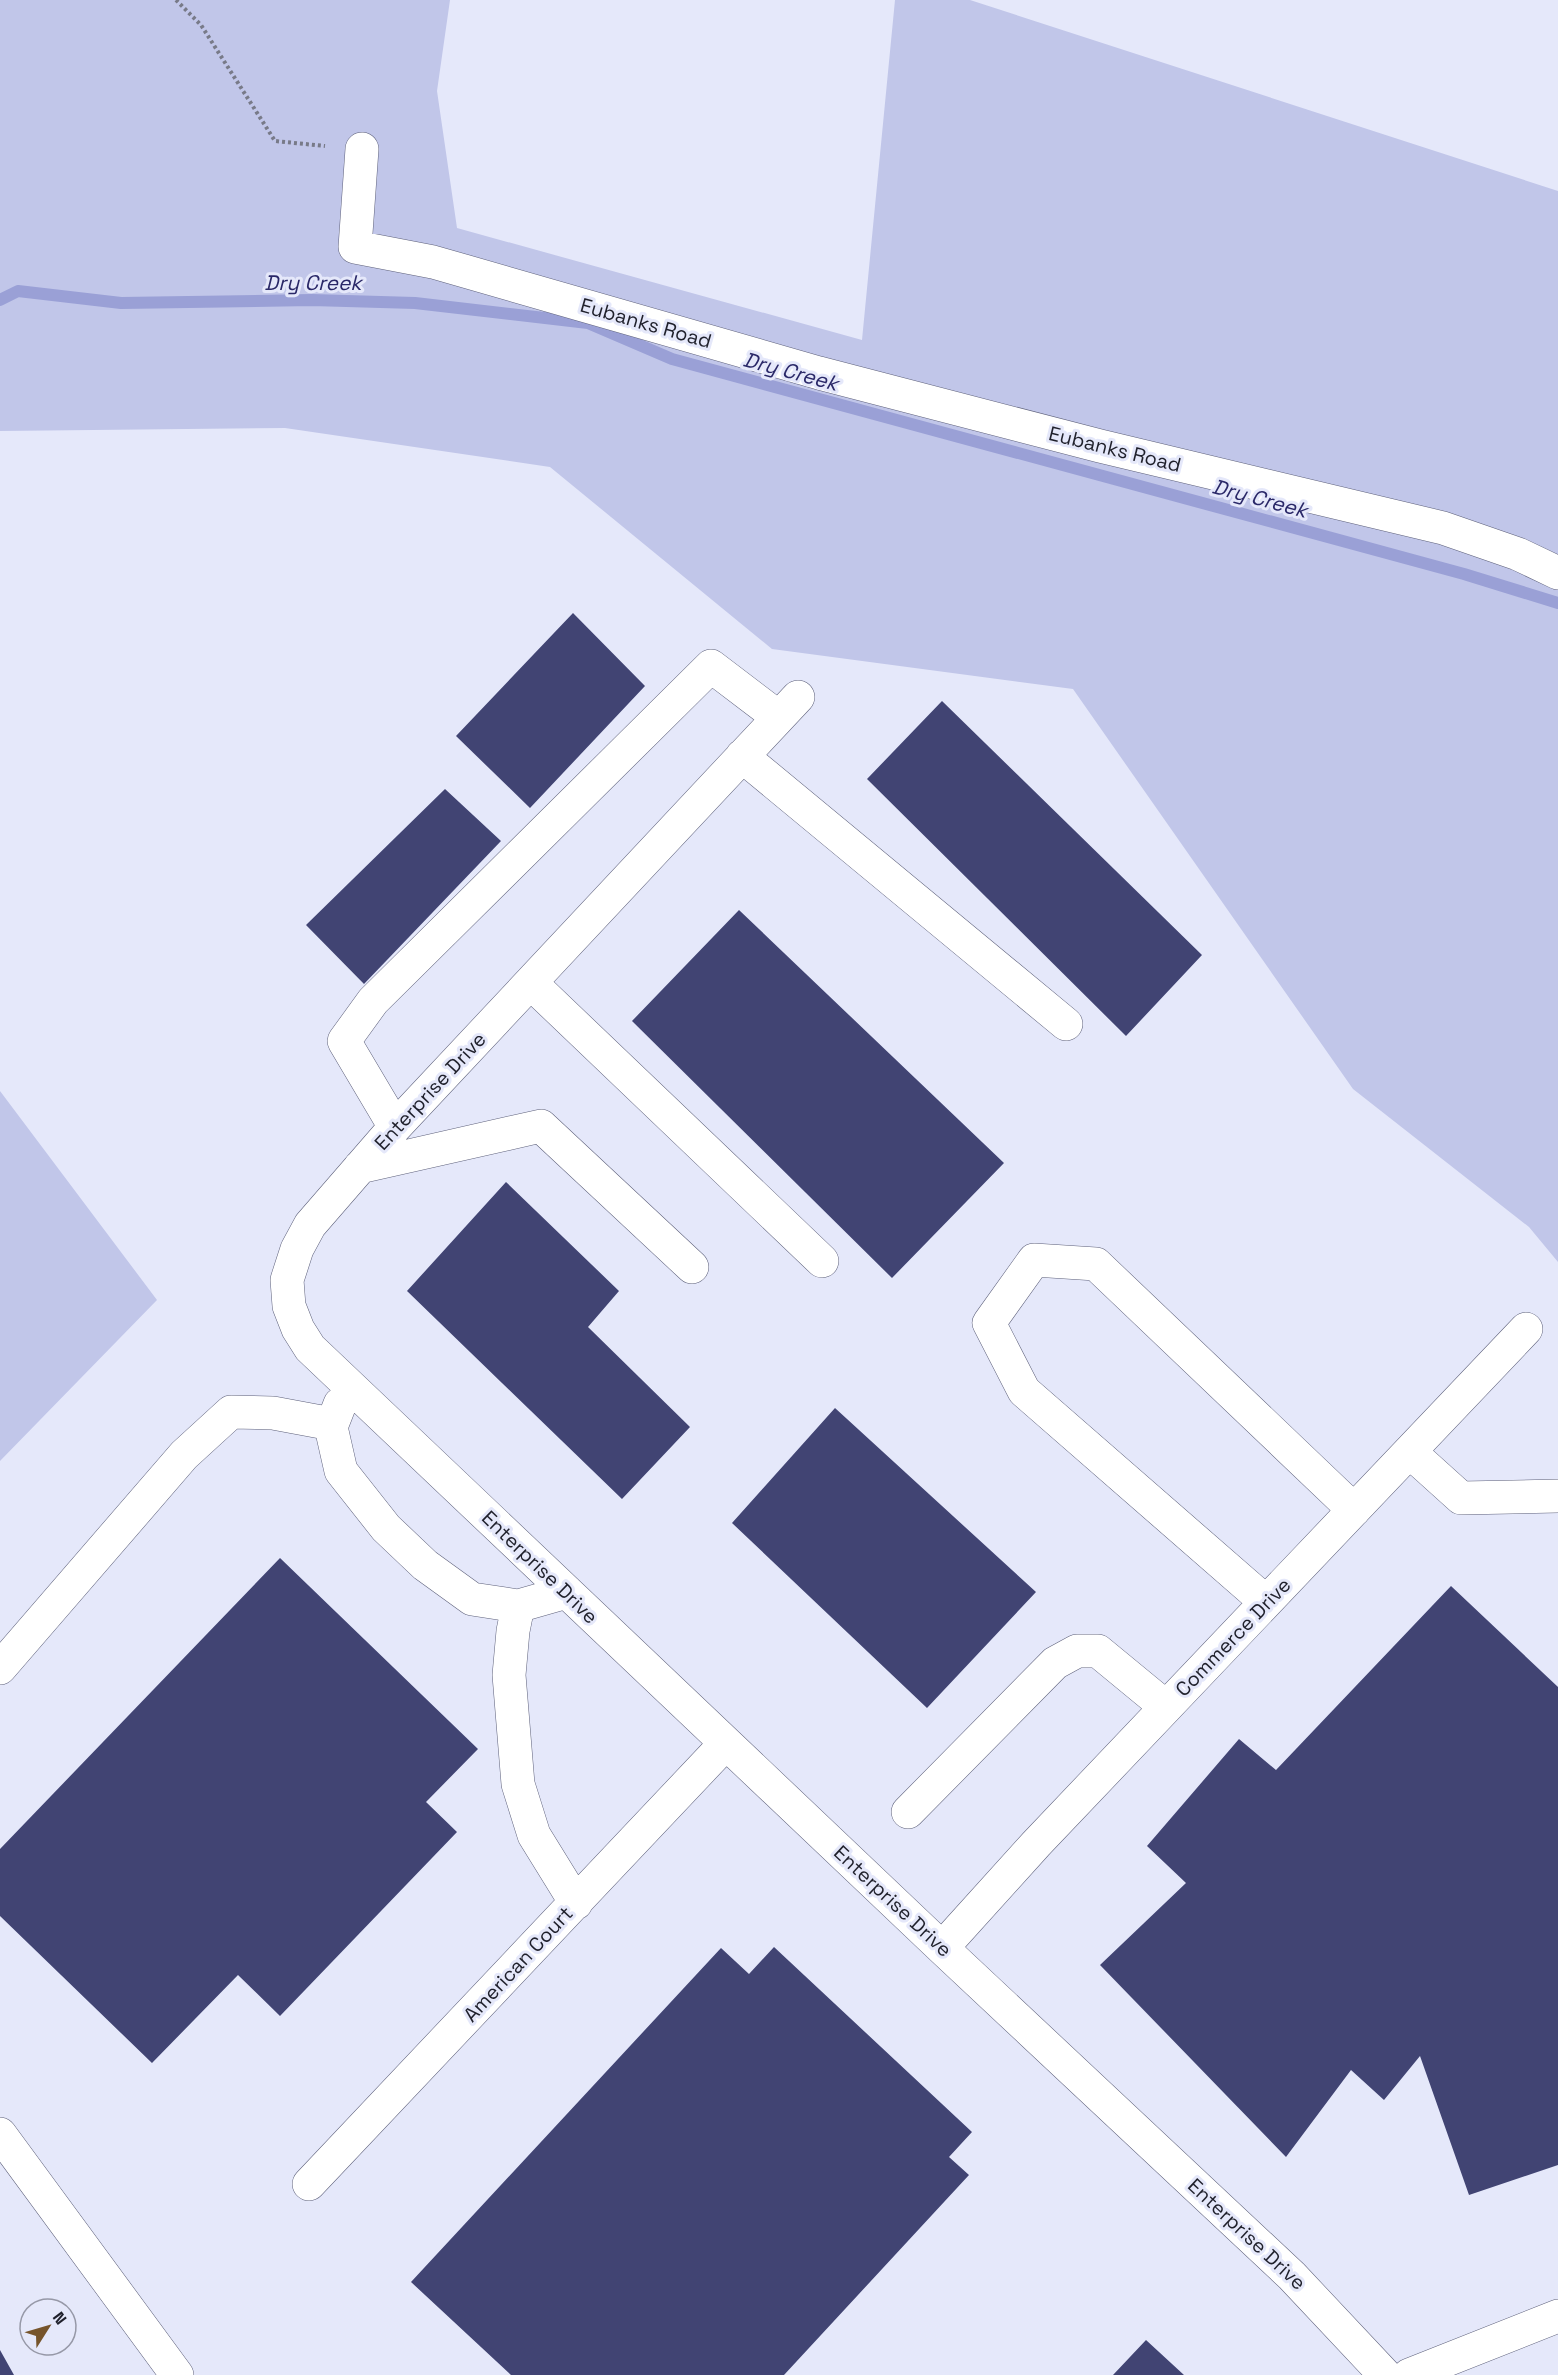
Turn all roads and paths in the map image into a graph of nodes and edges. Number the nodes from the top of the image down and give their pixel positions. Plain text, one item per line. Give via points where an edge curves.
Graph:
1 (176, 0) edge
2 (362, 149) joint
3 (1558, 573) edge
4 (742, 756) junction
5 (531, 983) junction
6 (1066, 1024) dead end
7 (395, 1127) junction
8 (360, 1167) junction
9 (822, 1261) dead end
10 (692, 1267) dead end
11 (1526, 1329) dead end
12 (349, 1384) junction
13 (332, 1424) junction
14 (1410, 1452) junction
15 (1558, 1496) edge
16 (1354, 1510) junction
17 (567, 1592) junction
18 (1266, 1602) junction
19 (518, 1606) junction
20 (0, 1668) edge
21 (1166, 1707) junction
22 (726, 1743) junction
23 (908, 1812) dead end
24 (576, 1903) junction
25 (942, 1948) junction
26 (0, 2134) edge
27 (309, 2184) dead end
28 (1558, 2316) edge
29 (177, 2375) edge
30 (1385, 2375) edge
31 (1409, 2375) edge

1 - 2 path via 201,25 275,141
2 - 3 street, Eubanks Road via 355,247 433,262 819,373 1088,443 1443,528 1518,554
4 - 5 street, Enterprise Drive
4 - 6 street
4 - 7 street, Enterprise Drive via 788,707 711,666 373,1001 344,1041
5 - 7 street, Enterprise Drive
5 - 9 street
7 - 8 street, Enterprise Drive
8 - 10 street via 541,1126
8 - 12 street, Enterprise Drive via 310,1225 287,1280 289,1306 298,1329 310,1348
11 - 14 street, Commerce Drive
12 - 13 street
12 - 17 street, Enterprise Drive
13 - 19 street via 341,1471 386,1528 426,1565 472,1599
13 - 20 street via 273,1413 231,1412 184,1455
14 - 15 street via 1461,1498
14 - 16 street, Commerce Drive
16 - 18 street, Commerce Drive
16 - 18 street via 1096,1264 1034,1260 990,1323 1024,1391
17 - 19 street
17 - 22 street, Enterprise Drive
18 - 21 street, Commerce Drive
19 - 24 street via 509,1675 518,1784 534,1834
21 - 23 street via 1098,1651 1077,1651 1054,1663
21 - 25 street, Commerce Drive
22 - 24 street, American Court
22 - 25 street, Enterprise Drive
24 - 27 street, American Court
25 - 30 street, Enterprise Drive via 1292,2276
26 - 29 street
28 - 31 street

